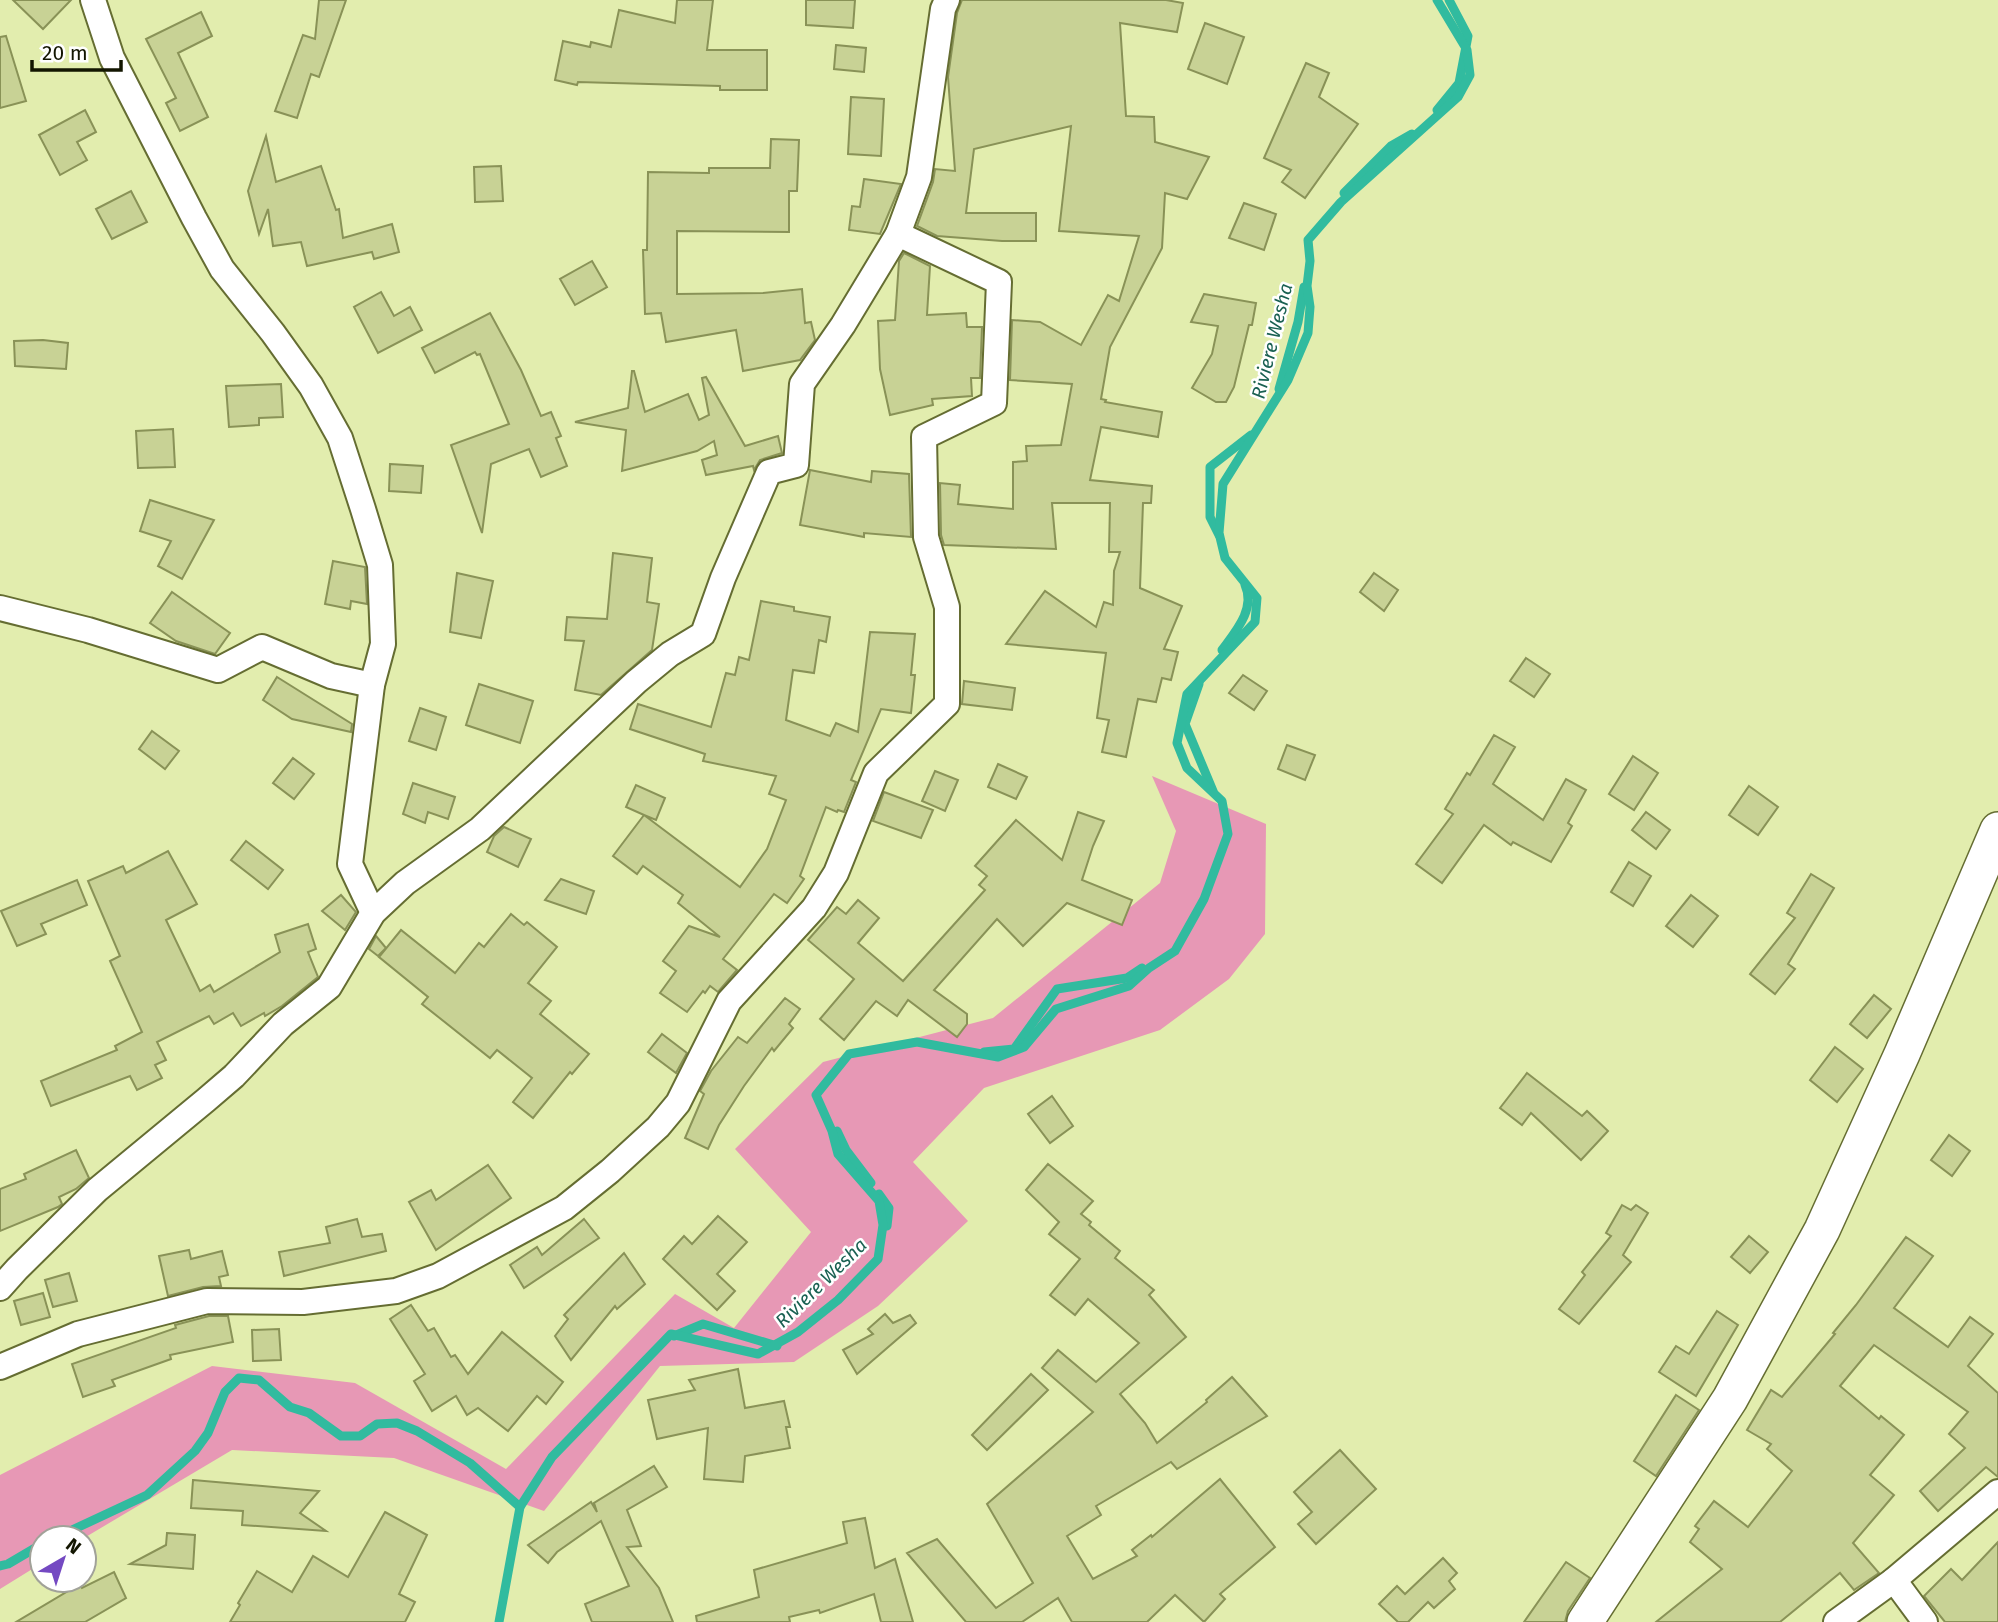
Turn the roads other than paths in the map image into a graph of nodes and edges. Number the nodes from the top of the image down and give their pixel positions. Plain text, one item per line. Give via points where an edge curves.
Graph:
1 (93, 0) edge
2 (947, 0) edge
3 (898, 234) junction
4 (0, 608) edge
5 (372, 685) junction
6 (1998, 830) edge
7 (373, 912) junction
8 (0, 1288) edge
9 (0, 1367) edge
10 (1998, 1492) edge
11 (1894, 1580) junction
12 (1585, 1622) edge
13 (1836, 1622) edge
14 (1925, 1622) edge

1 - 5 street via 112,58 222,269 312,386 340,438 380,565 383,644
2 - 3 street via 919,177
3 - 7 street via 802,384 796,465 769,472 703,634 636,682 480,829
3 - 9 street via 999,282 994,403 924,437 926,537 947,607 947,704 876,773 836,873 814,908 729,1001 678,1103 649,1136 564,1208 438,1276 396,1291 339,1300 207,1301 79,1334
4 - 5 street via 218,670 262,647 331,676
5 - 7 street via 350,864
6 - 12 street via 1822,1230 1730,1399
7 - 8 street via 329,988 283,1024 206,1101 97,1190
10 - 11 street
11 - 13 street
11 - 14 street

